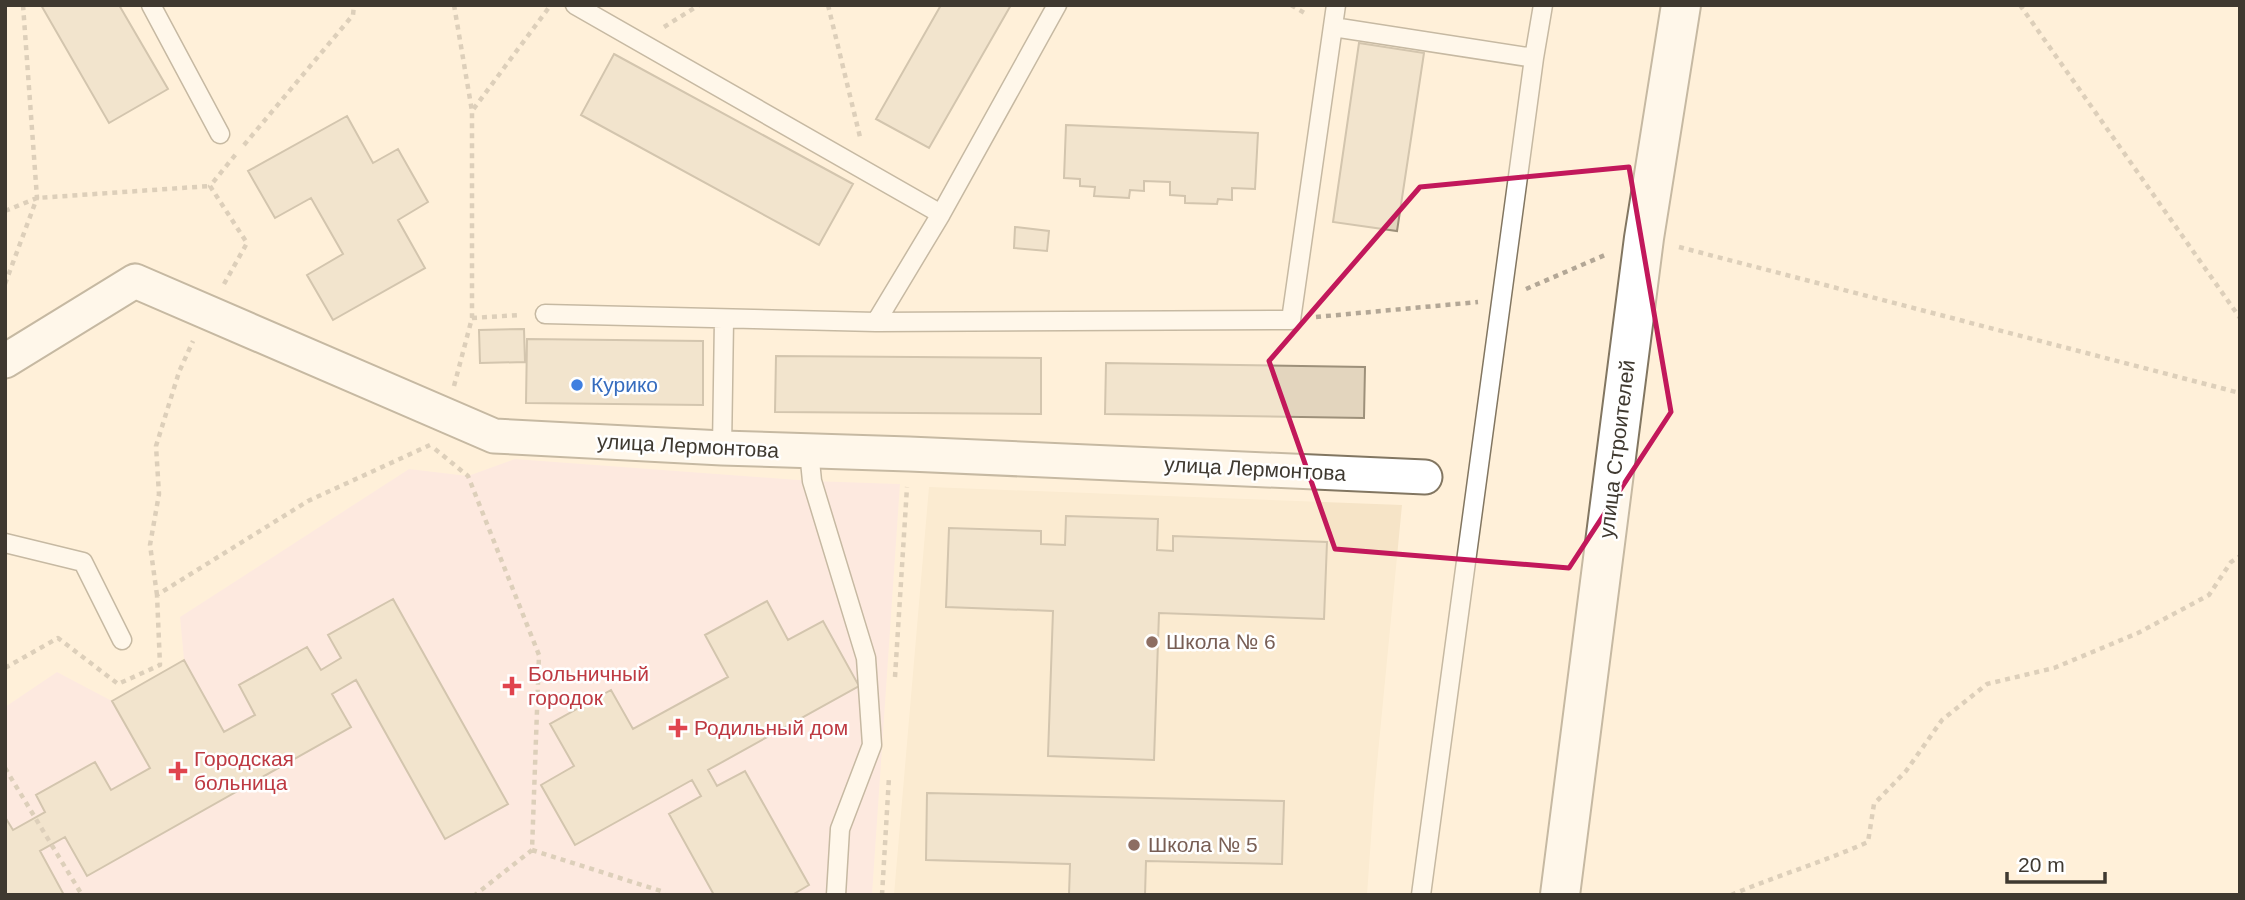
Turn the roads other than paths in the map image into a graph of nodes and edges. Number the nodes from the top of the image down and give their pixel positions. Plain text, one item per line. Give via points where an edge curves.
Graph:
1 (151, 5) edge
2 (575, 5) edge
3 (1057, 5) edge
4 (1336, 5) edge
5 (1543, 5) edge
6 (1681, 5) edge
7 (1332, 27) junction
8 (1534, 58) junction
9 (220, 134) dead end
10 (941, 214) junction
11 (545, 314) road end
12 (724, 320) junction
13 (876, 322) junction
14 (5, 361) edge
15 (722, 449) junction
16 (809, 451) junction
17 (1425, 477) dead end
18 (5, 543) edge
19 (122, 640) dead end
20 (836, 895) edge
21 (1421, 895) edge
22 (1560, 895) edge

1 - 9 lane
2 - 10 lane
3 - 10 lane
4 - 7 lane
5 - 8 lane
6 - 22 main road, улица Строителей via 1644,238
7 - 8 lane
7 - 13 lane via 1291,320
8 - 21 lane
10 - 13 lane
11 - 12 lane
12 - 13 lane
12 - 15 lane
14 - 15 street, улица Лермонтова via 135,281 494,436
15 - 16 street, улица Лермонтова
16 - 17 street, улица Лермонтова
16 - 20 lane via 812,481 866,658 872,745 840,829
18 - 19 lane via 83,562

